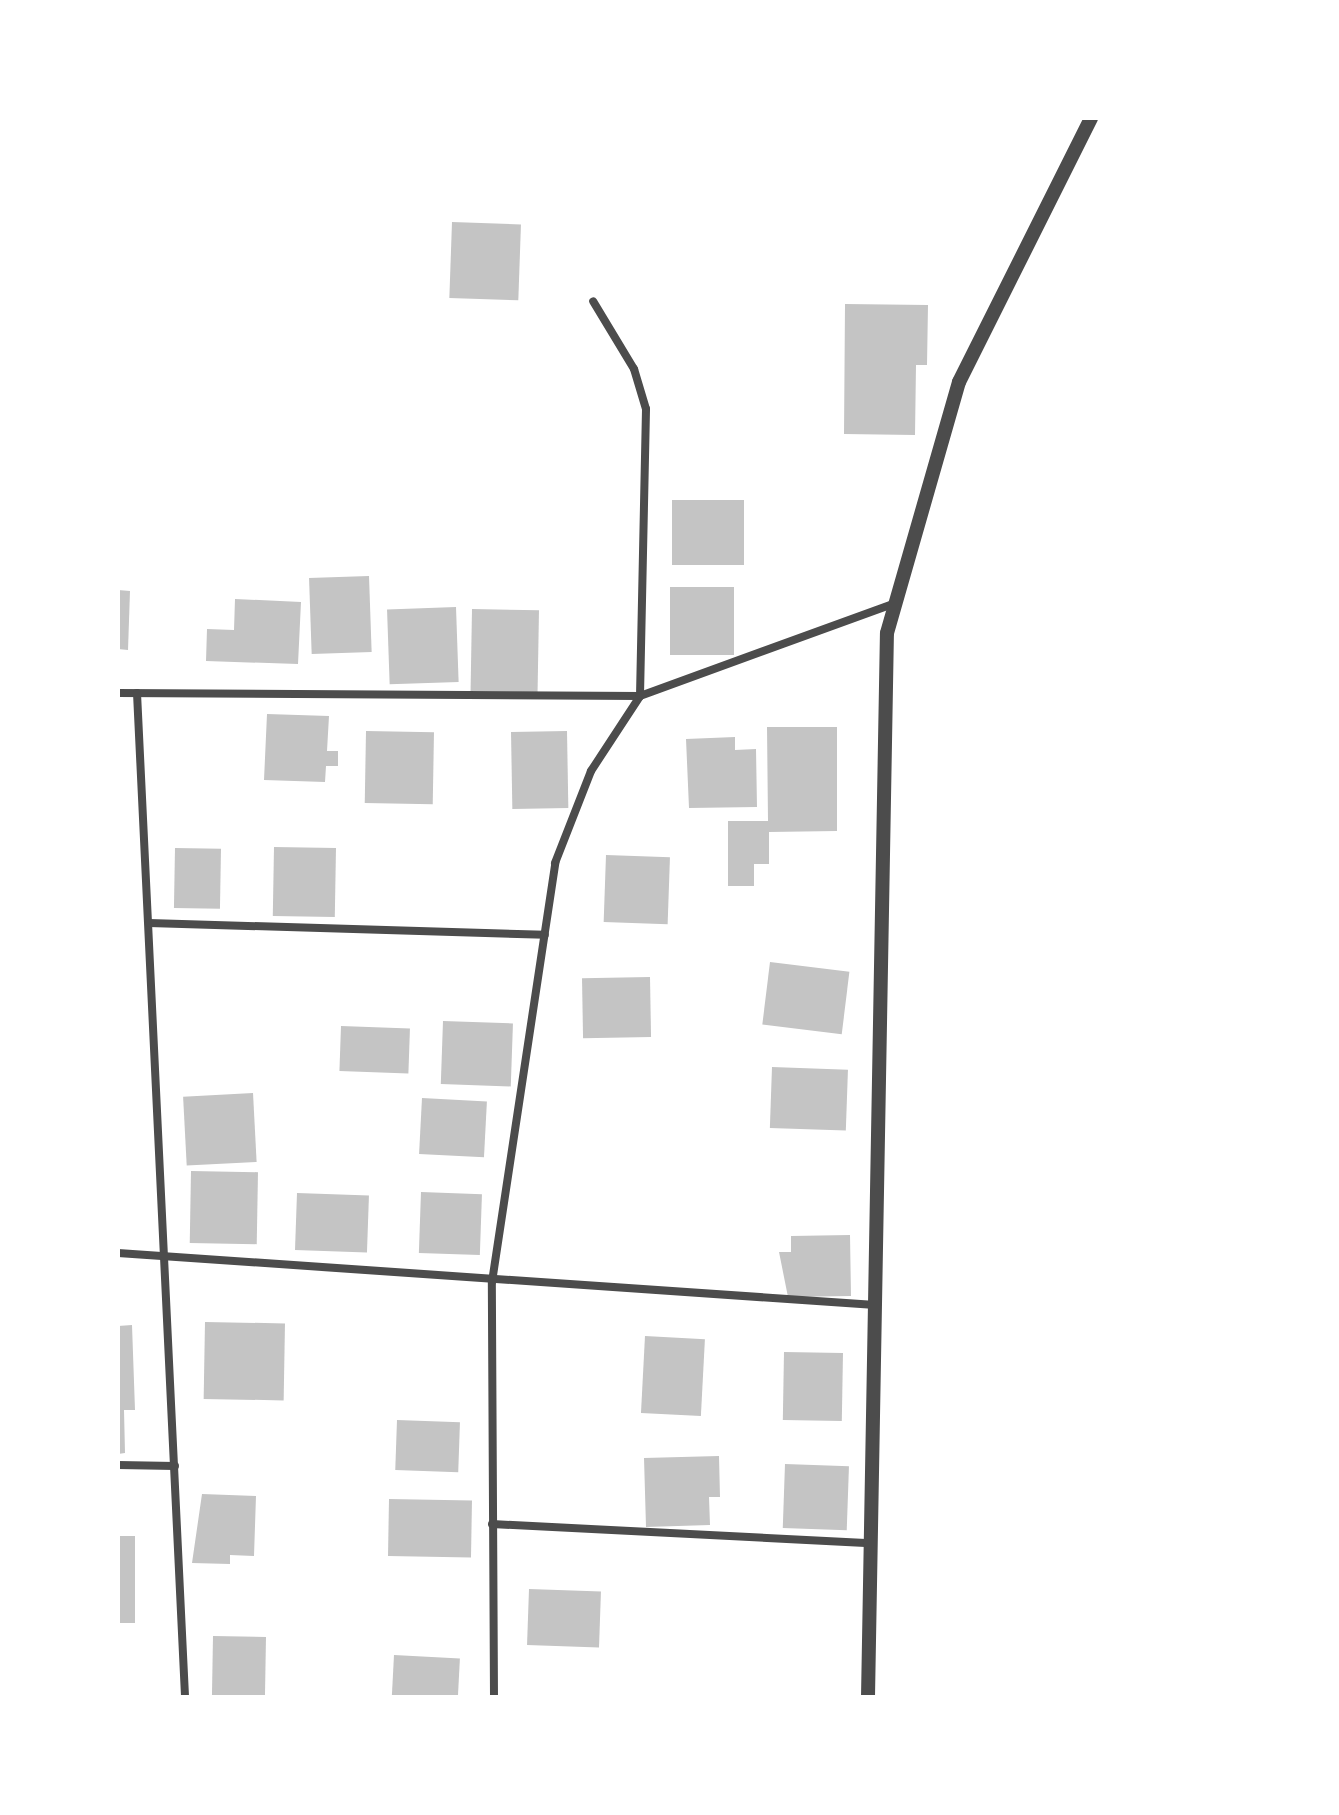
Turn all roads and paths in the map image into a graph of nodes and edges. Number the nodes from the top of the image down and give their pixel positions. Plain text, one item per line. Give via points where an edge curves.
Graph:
1 (1091, 118) edge
2 (593, 301) dead end
3 (896, 603) junction
4 (118, 693) edge
5 (137, 693) junction
6 (640, 696) junction
7 (149, 923) junction
8 (545, 935) junction
9 (118, 1253) edge
10 (165, 1257) junction
11 (492, 1282) junction
12 (875, 1305) junction
13 (118, 1465) edge
14 (175, 1466) junction
15 (492, 1524) junction
16 (871, 1543) junction
17 (185, 1697) edge
18 (494, 1697) edge
19 (868, 1697) edge

1 - 3 street via 959,382
2 - 6 street via 634,369 646,409
3 - 6 street
3 - 12 street via 887,633
4 - 5 street
5 - 6 street
5 - 7 street
6 - 8 street via 591,771 555,863
7 - 8 street
7 - 10 street
8 - 11 street
9 - 10 street
10 - 11 street
10 - 14 street
11 - 12 street
11 - 15 street
12 - 16 street
13 - 14 street
14 - 17 street
15 - 16 street
15 - 18 street
16 - 19 street

